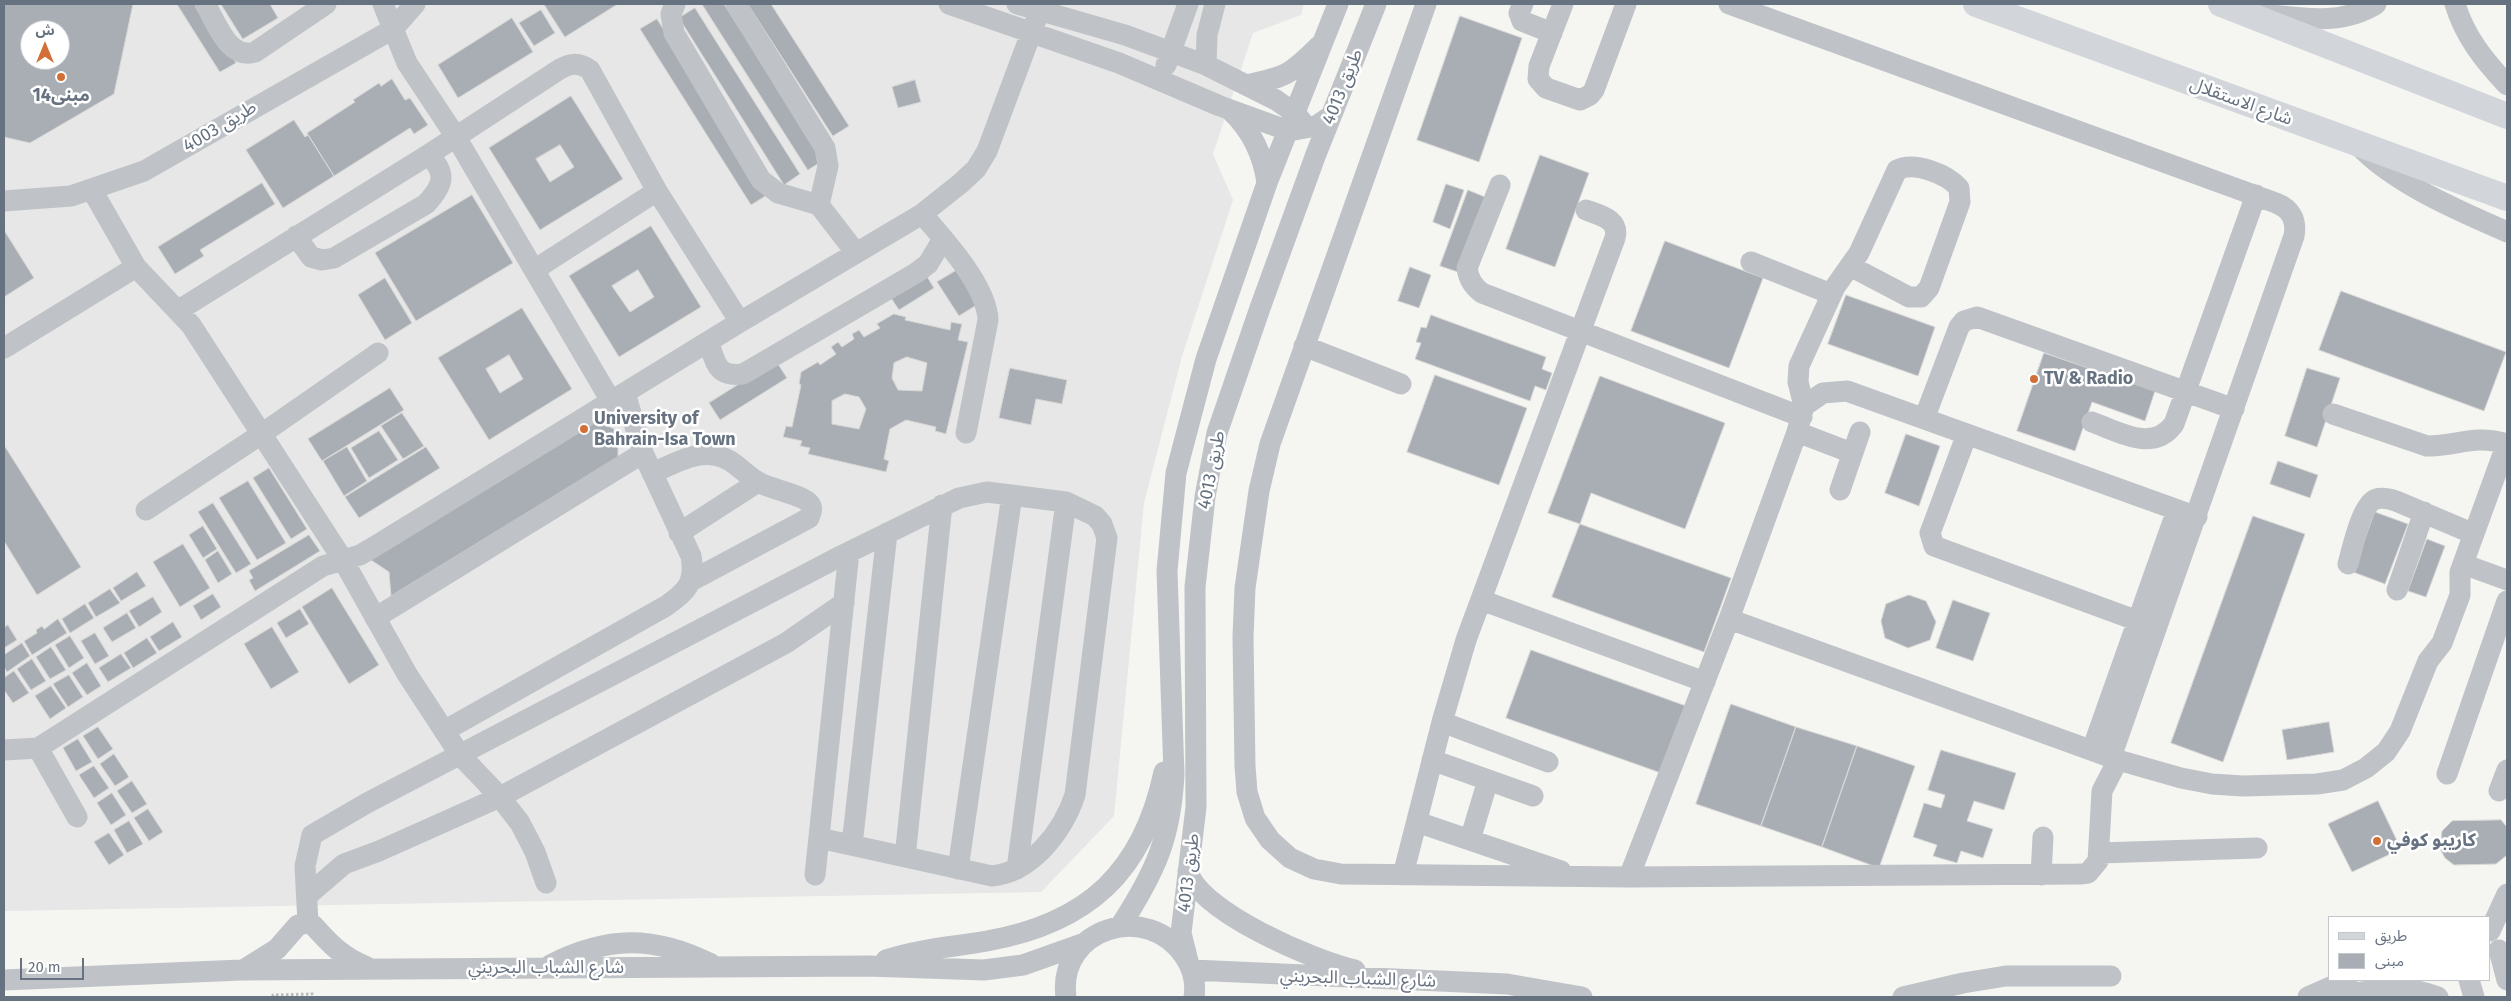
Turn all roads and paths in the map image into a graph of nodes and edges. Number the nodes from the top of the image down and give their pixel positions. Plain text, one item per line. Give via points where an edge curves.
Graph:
1 (205, 4) edge
2 (326, 4) edge
3 (382, 4) edge
4 (415, 4) edge
5 (675, 4) edge
6 (736, 4) edge
7 (949, 4) edge
8 (1188, 4) edge
9 (1215, 4) edge
10 (1338, 4) edge
11 (1376, 4) edge
12 (1426, 4) edge
13 (1522, 4) edge
14 (1563, 4) edge
15 (1626, 4) edge
16 (1729, 4) edge
17 (1976, 4) edge
18 (2376, 4) edge
19 (2455, 4) edge
20 (1027, 6) edge
21 (2232, 8) edge
22 (393, 29) junction
23 (1031, 33) junction
24 (1552, 33) junction
25 (1324, 40) junction
26 (1171, 52) junction
27 (1206, 65) junction
28 (1161, 80) junction
29 (1246, 84) junction
30 (2507, 85) edge
31 (1229, 109) junction
32 (1331, 116) junction
33 (2507, 116) edge
34 (1297, 125) junction
35 (456, 136) junction
36 (2356, 143) junction
37 (1316, 154) junction
38 (428, 155) junction
39 (1267, 182) junction
40 (1500, 185) dead end
41 (92, 190) junction
42 (657, 191) junction
43 (2256, 195) junction
44 (2507, 198) edge
45 (4, 201) edge
46 (820, 205) junction
47 (1586, 210) dead end
48 (922, 214) junction
49 (2507, 232) edge
50 (296, 236) junction
51 (943, 239) junction
52 (856, 254) junction
53 (1751, 262) dead end
54 (1850, 266) junction
55 (136, 267) junction
56 (534, 270) junction
57 (1831, 294) junction
58 (178, 310) junction
59 (740, 322) junction
60 (1582, 332) junction
61 (708, 342) junction
62 (1304, 346) junction
63 (4, 348) edge
64 (378, 353) dead end
65 (1402, 384) dead end
66 (2185, 392) junction
67 (618, 397) junction
68 (2234, 410) junction
69 (2333, 414) dead end
70 (1801, 418) junction
71 (1924, 419) junction
72 (2092, 422) dead end
73 (1860, 432) dead end
74 (966, 433) dead end
75 (1967, 434) junction
76 (260, 436) junction
77 (2507, 443) edge
78 (643, 453) junction
79 (1852, 453) junction
80 (652, 473) junction
81 (758, 482) junction
82 (1840, 490) dead end
83 (1012, 495) junction
84 (1066, 502) junction
85 (942, 505) junction
86 (146, 510) dead end
87 (2424, 512) junction
88 (2187, 514) junction
89 (679, 533) junction
90 (887, 534) junction
91 (2474, 534) junction
92 (849, 552) junction
93 (343, 560) junction
94 (2348, 564) dead end
95 (2462, 568) junction
96 (691, 580) junction
97 (2507, 580) edge
98 (2397, 590) dead end
99 (1481, 600) junction
100 (2507, 601) edge
101 (844, 603) junction
102 (375, 618) junction
103 (1729, 619) junction
104 (2138, 621) junction
105 (2134, 663) junction
106 (1705, 682) junction
107 (1442, 722) junction
108 (444, 731) junction
109 (1171, 735) junction
110 (38, 748) junction
111 (4, 750) edge
112 (460, 755) junction
113 (2107, 755) junction
114 (1432, 760) junction
115 (1548, 762) dead end
116 (2507, 770) edge
117 (2447, 774) dead end
118 (1488, 780) junction
119 (2499, 791) dead end
120 (1533, 796) dead end
121 (500, 797) junction
122 (77, 817) dead end
123 (1417, 822) junction
124 (2043, 837) dead end
125 (819, 838) junction
126 (1470, 840) junction
127 (852, 845) junction
128 (2257, 848) dead end
129 (2098, 853) junction
130 (905, 857) junction
131 (958, 869) junction
132 (1017, 869) junction
133 (1188, 871) junction
134 (2041, 874) junction
135 (815, 875) dead end
136 (1403, 875) junction
137 (1577, 877) junction
138 (1629, 877) junction
139 (546, 883) dead end
140 (308, 894) junction
141 (2507, 894) edge
142 (308, 923) junction
143 (1121, 926) junction
144 (1085, 943) junction
145 (2496, 946) edge
146 (868, 966) junction
147 (1190, 966) junction
148 (379, 969) junction
149 (242, 970) junction
150 (2111, 976) dead end
151 (4, 980) edge
152 (2507, 980) edge
153 (1402, 981) junction
154 (2345, 981) edge
155 (2469, 981) edge
156 (1066, 997) edge
157 (1194, 997) edge
158 (1582, 997) edge
159 (1904, 997) edge
160 (2308, 997) edge
161 (2335, 997) edge
162 (2438, 997) edge
163 (2474, 997) edge

1 - 2 street via 231,47 248,54
3 - 22 street
4 - 22 street, طريق 4003
5 - 46 street via 671,14 674,32 761,180 778,193
6 - 46 street via 825,148 828,166
7 - 23 street
8 - 26 street
9 - 27 street via 1206,35
10 - 25 street, طريق 4013
11 - 32 street, طريق 4013
12 - 62 street
13 - 24 street via 1519,13 1522,21
14 - 24 street
15 - 24 street via 1594,90 1585,99 1574,99 1546,88 1538,78 1537,72
16 - 43 street
17 - 36 main road, شارع الاستقلال
18 - 21 street via 2343,17 2315,20
19 - 30 street via 2462,25 2483,59
20 - 23 street
20 - 26 street
21 - 33 main road
22 - 35 street via 407,64
22 - 41 street, طريق 4003 via 216,128 169,158
23 - 28 street
23 - 48 street via 987,151 962,183
25 - 29 street via 1291,73
25 - 34 street, طريق 4013
26 - 27 street
26 - 28 street
27 - 29 street
28 - 31 street
29 - 34 street via 1276,100
31 - 34 street
31 - 39 street via 1255,141
32 - 34 street
32 - 37 street, طريق 4013
34 - 37 street
34 - 39 street, طريق 4013
35 - 38 street
35 - 42 street via 560,69 583,65 590,70
35 - 56 street
36 - 44 main road, شارع الاستقلال
36 - 49 street via 2399,179
37 - 133 street, طريق 4013 via 1217,433 1205,497 1196,587 1196,808
38 - 50 street
38 - 50 street via 438,164 441,182 436,194 426,204 334,258 322,260 311,257
39 - 109 street, طريق 4013 via 1206,358 1176,473 1167,571
40 - 60 street via 1467,268 1474,287
41 - 45 street, طريق 4003
41 - 55 street
42 - 56 street
42 - 59 street
43 - 66 street
43 - 68 street via 2284,206 2294,219 2296,228
46 - 52 street
47 - 60 street via 1609,219 1616,233
48 - 51 street
48 - 52 street
50 - 58 street
51 - 61 street via 928,264 916,273 743,374 729,376 720,371
51 - 74 street via 978,288 988,308
52 - 59 street
53 - 57 street
54 - 54 street via 1897,170 1910,165 1949,179 1959,188 1960,202 1929,288 1921,297 1909,297
54 - 57 street
55 - 58 street
55 - 63 street
56 - 67 street
57 - 70 street via 1799,366
58 - 76 street via 191,325
59 - 61 street
60 - 70 street
60 - 99 street
61 - 67 street
62 - 65 street
62 - 136 street via 1270,444 1250,539 1243,637 1247,792 1255,818 1270,840 1290,858 1314,869 1341,874
64 - 76 street
66 - 68 street
66 - 71 street via 1977,317 1959,326
66 - 72 street via 2174,424 2162,436 2153,439 2136,438
67 - 78 street
67 - 93 street via 377,545
68 - 88 street
69 - 77 street via 2427,446 2480,439
70 - 71 street via 1823,393 1847,391
70 - 79 street
70 - 103 street
71 - 75 street
73 - 79 street
75 - 88 street
75 - 104 street via 1930,533 1934,546
76 - 86 street
76 - 93 street
77 - 91 street
78 - 80 street
78 - 102 street
79 - 82 street
80 - 81 street via 691,456 715,456 739,465
80 - 89 street
81 - 89 street
81 - 96 street via 804,498 810,504 812,512 809,518
83 - 84 street
83 - 85 street via 977,493
83 - 131 street
84 - 132 street
84 - 132 street via 1095,516 1107,538 1075,795 1063,824 1039,852
85 - 90 street
85 - 130 street
87 - 91 street
87 - 94 street via 2391,500 2375,499 2364,513
87 - 98 street
88 - 104 street
88 - 105 street
89 - 96 street via 691,556
90 - 92 street
90 - 127 street
91 - 95 street
92 - 101 street
92 - 112 street
93 - 102 street
93 - 110 street via 323,566
95 - 97 street
95 - 113 street via 2460,595 2442,643 2428,661 2400,730 2386,752 2366,768 2343,780 2243,786 2181,778
96 - 108 street via 682,594 666,606
99 - 106 street
99 - 107 street
100 - 117 street
101 - 121 street via 786,643
101 - 125 street
102 - 108 street
103 - 106 street
103 - 113 street
104 - 105 street
105 - 113 street
106 - 138 street
107 - 114 street
107 - 115 street
108 - 112 street
109 - 143 street, طريق 4013 via 1173,808 1166,840 1154,871
109 - 146 street via 1157,804 1146,833 1110,883 1086,904 1060,920 1031,931 919,952
110 - 111 street
110 - 122 street
112 - 121 street
112 - 140 street via 367,802 312,835 305,866
113 - 129 street
114 - 118 street
114 - 123 street
116 - 119 street
118 - 120 street
118 - 126 street
121 - 139 street via 536,852
121 - 140 street via 344,864
123 - 126 street
123 - 136 street
124 - 134 street
125 - 127 street
125 - 135 street
126 - 137 street
127 - 130 street
128 - 129 street
129 - 134 street via 2094,868 2088,873
130 - 131 street
131 - 132 street via 992,876
133 - 147 street, طريق 4013 via 1182,933
133 - 153 street via 1191,881 1202,894 1275,941 1336,966
134 - 138 street
136 - 137 street
137 - 138 street
140 - 142 street
141 - 145 street
142 - 148 street via 343,956 366,967
142 - 149 street via 298,926 266,958
143 - 144 street, شارع الشباب البحريني via 1102,932
143 - 147 street via 1145,927 1168,937
144 - 146 street, شارع الشباب البحريني via 1042,960 1004,968
144 - 156 street via 1067,972
145 - 152 street
146 - 148 street, شارع الشباب البحريني
147 - 153 street, شارع الشباب البحريني
147 - 157 street, طريق 4013
148 - 149 street, شارع الشباب البحريني
149 - 151 street, شارع الشباب البحريني
150 - 159 street via 2006,976
153 - 158 street, شارع الشباب البحريني via 1507,984
154 - 160 street
155 - 163 street
161 - 162 street via 2392,988

